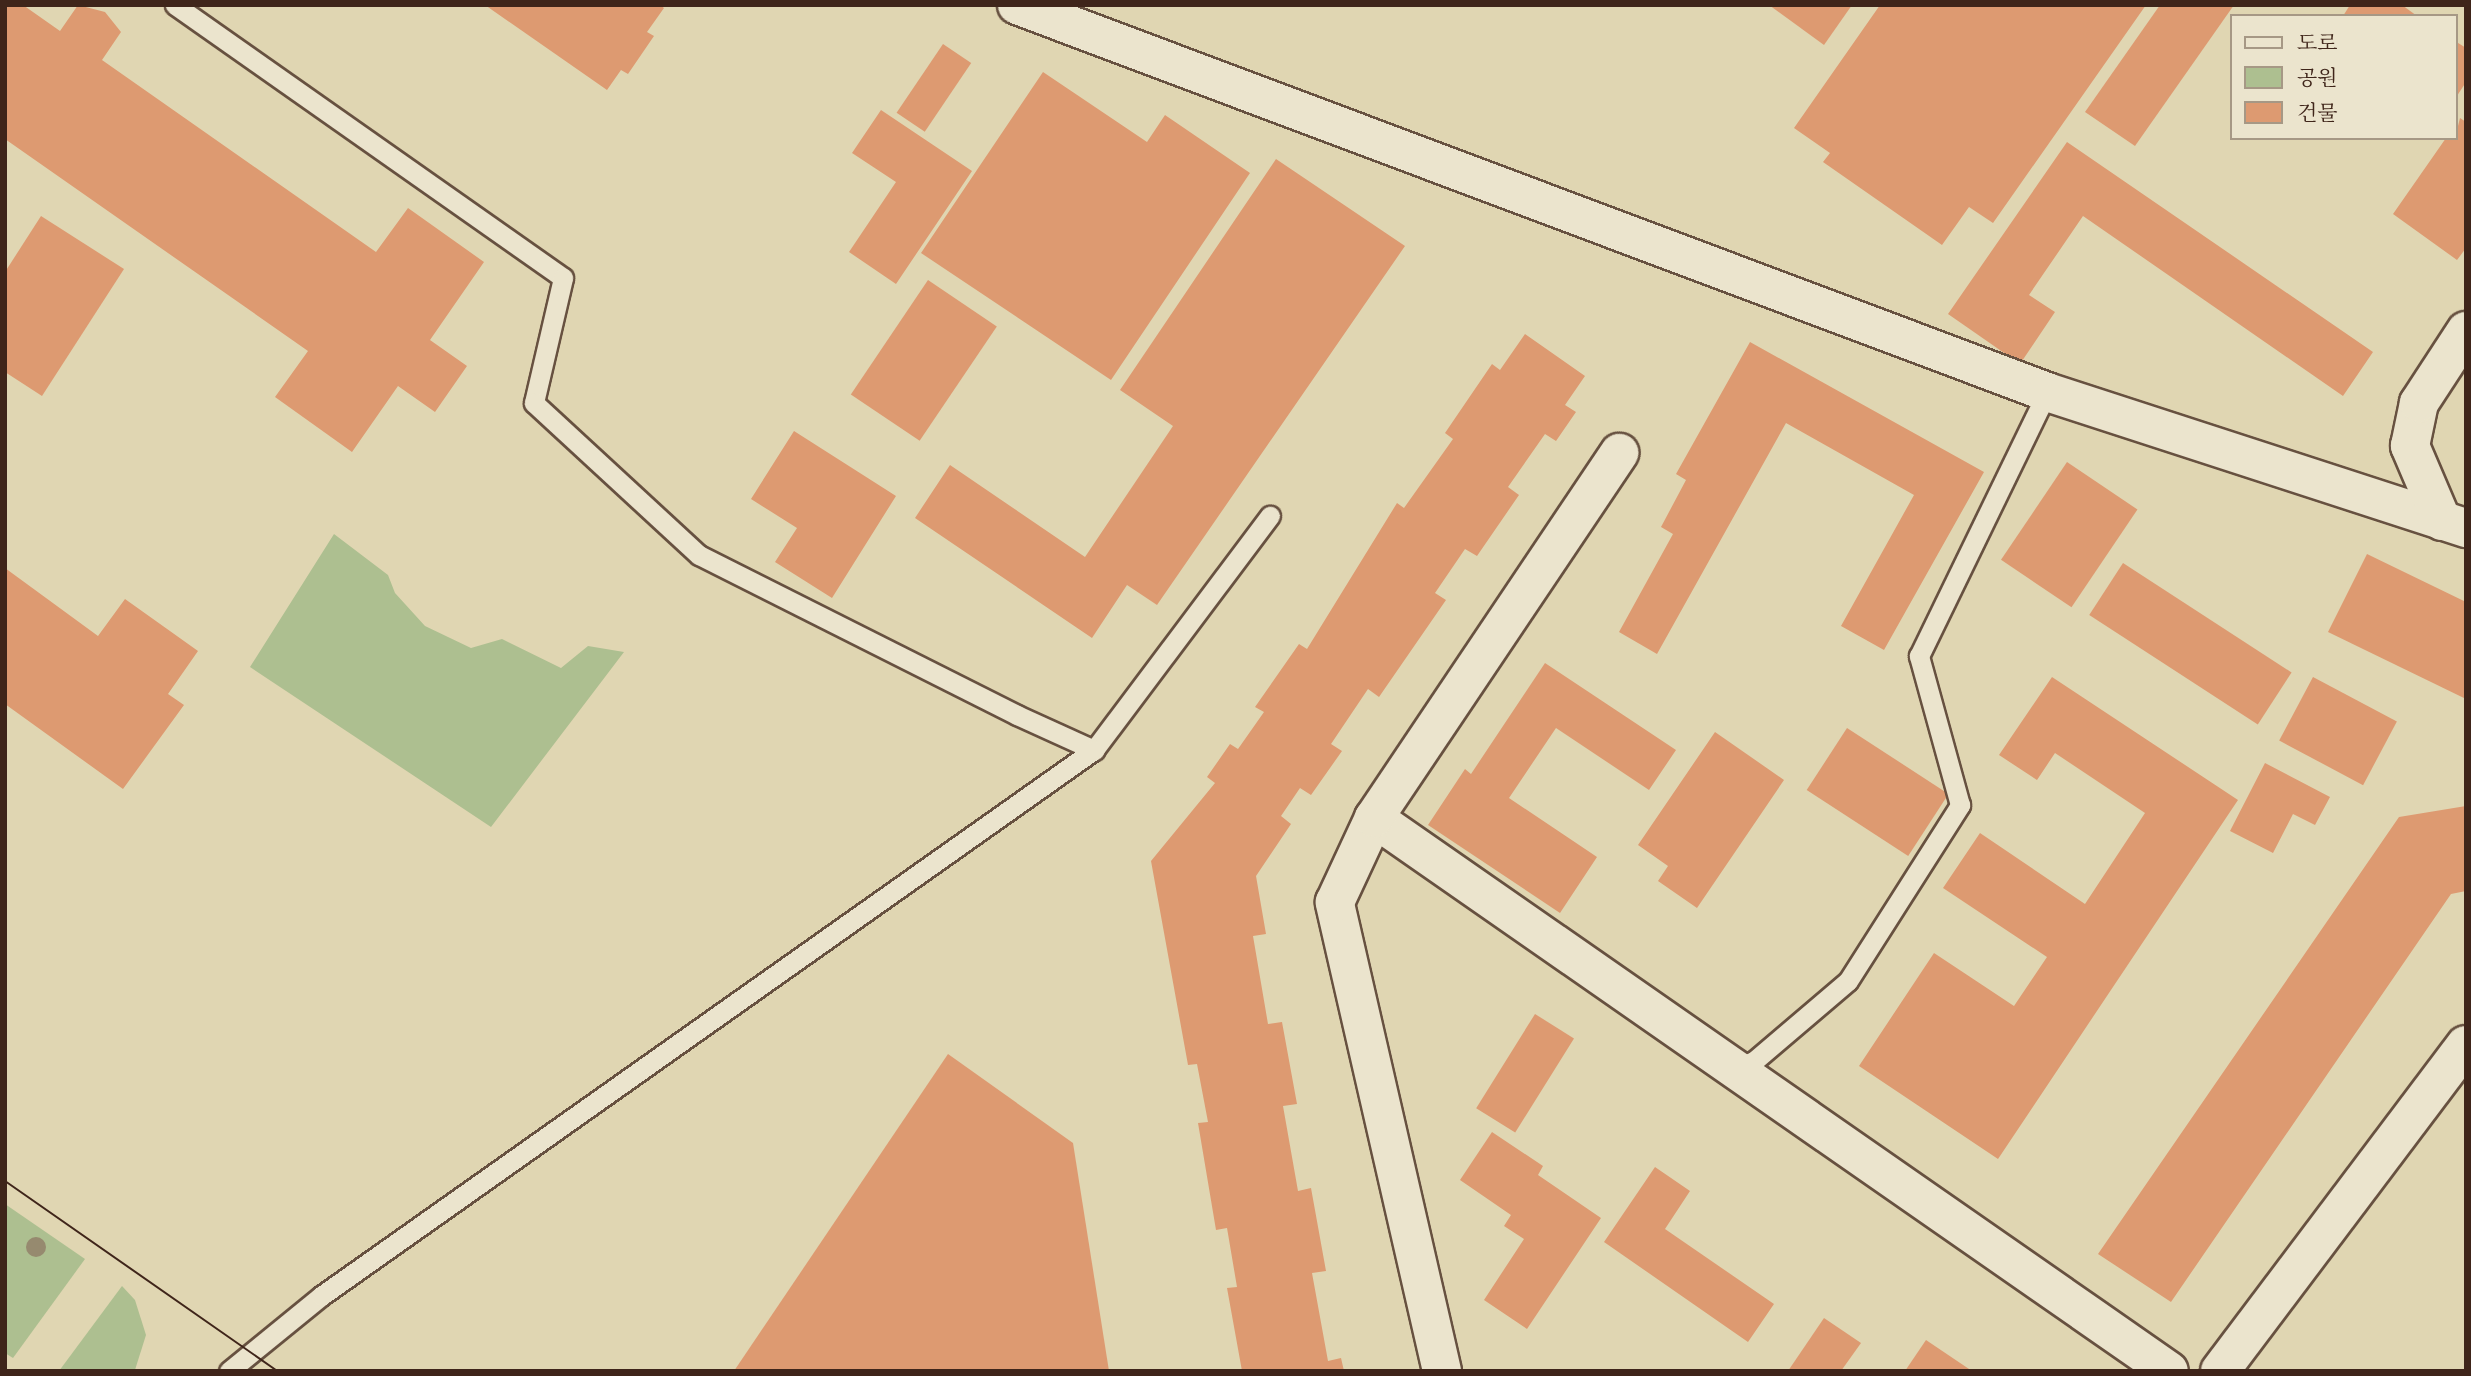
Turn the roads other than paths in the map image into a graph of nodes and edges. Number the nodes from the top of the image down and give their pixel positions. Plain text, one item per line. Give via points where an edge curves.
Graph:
1 (175, 5) edge
2 (1017, 5) edge
3 (2466, 331) edge
4 (2047, 391) junction
5 (1619, 453) dead end
6 (1270, 516) dead end
7 (2454, 525) edge
8 (1094, 750) junction
9 (1374, 818) junction
10 (2466, 1045) edge
11 (1736, 1068) junction
12 (229, 1371) edge
13 (1442, 1371) edge
14 (2169, 1371) edge
15 (2220, 1371) edge

1 - 8 lane via 563,278 534,403 699,555
2 - 4 street
3 - 7 street via 2419,403 2410,446
4 - 7 street
4 - 11 lane via 1919,656 1960,805 1848,981 1754,1061
5 - 9 street
6 - 8 lane
8 - 12 lane via 321,1296
9 - 11 street
9 - 13 street via 1335,902
10 - 15 street
11 - 14 street

